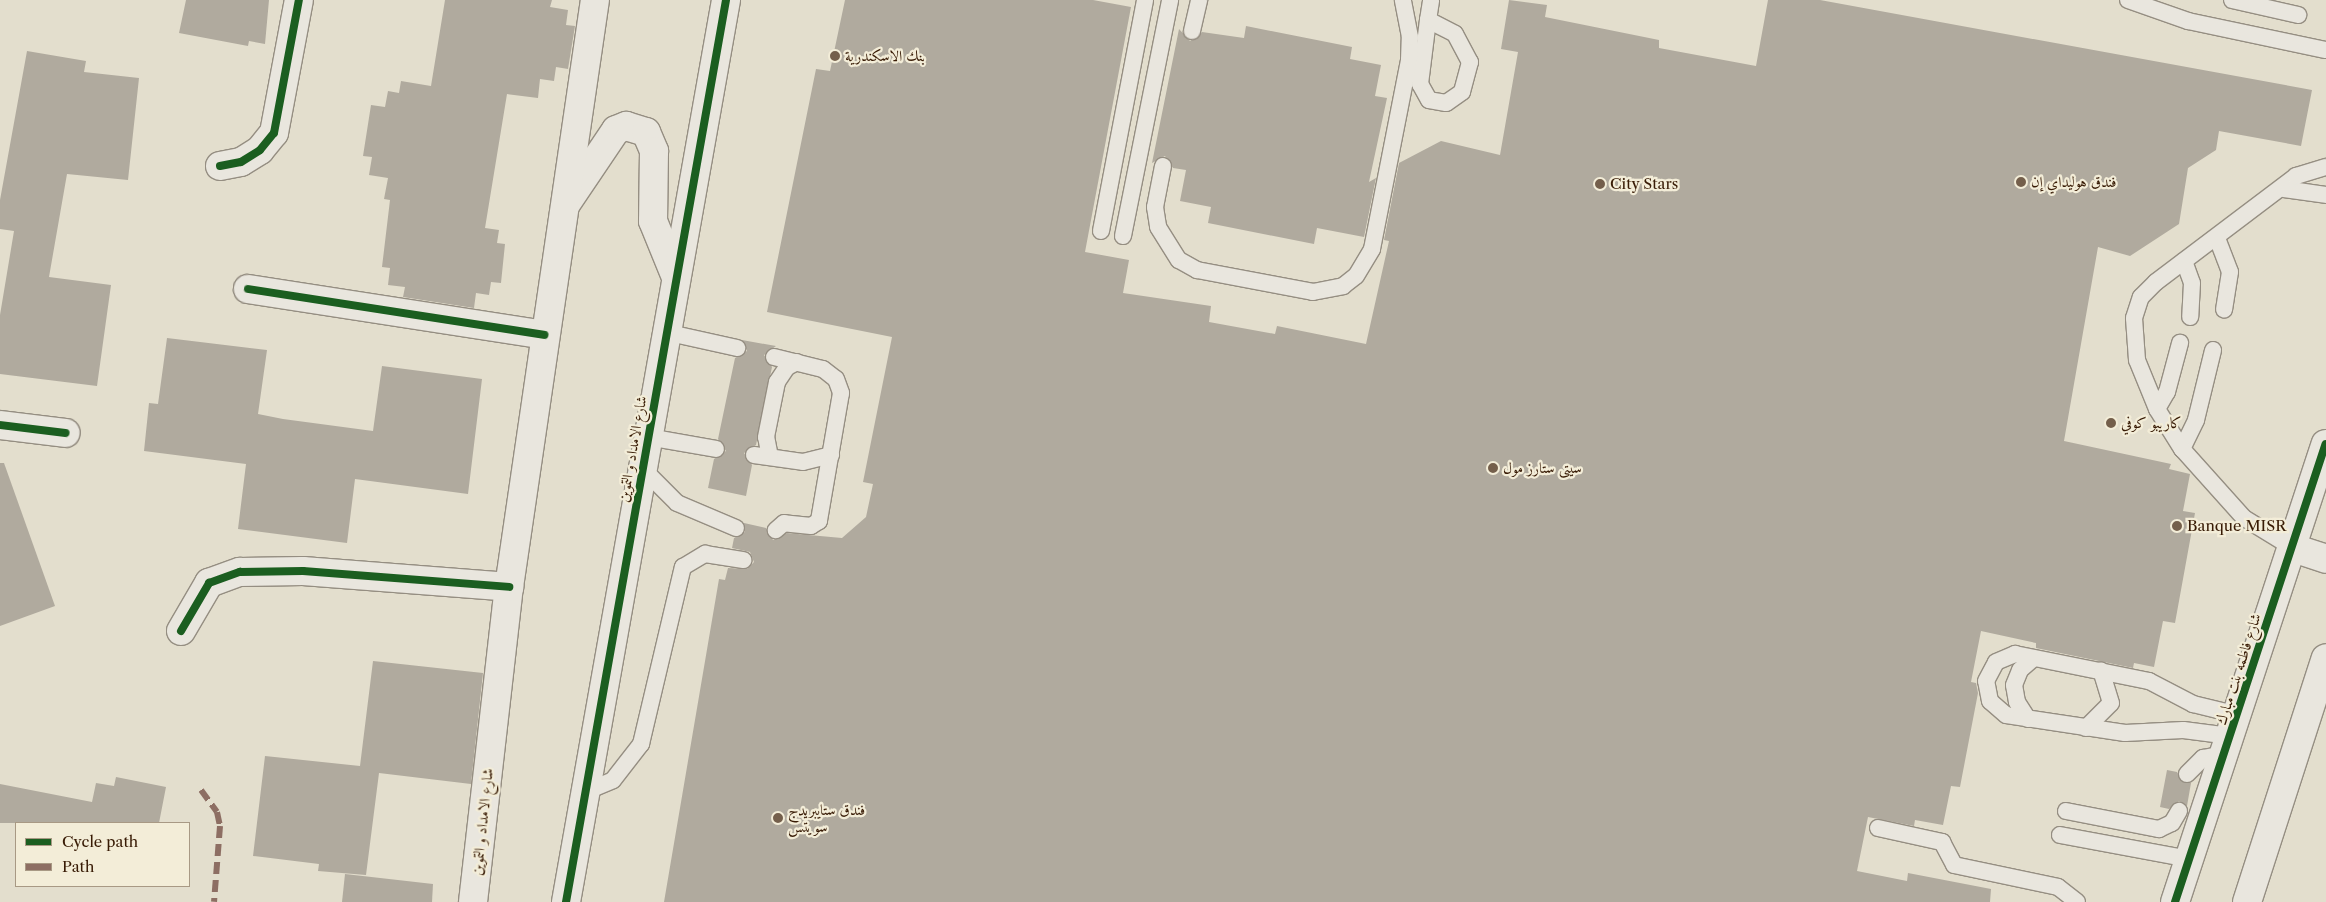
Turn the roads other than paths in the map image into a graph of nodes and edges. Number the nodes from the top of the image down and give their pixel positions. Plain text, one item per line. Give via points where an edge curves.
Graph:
1 (299, 0) edge
2 (595, 0) edge
3 (726, 0) edge
4 (1145, 0) edge
5 (1170, 0) edge
6 (1199, 0) edge
7 (1402, 0) edge
8 (1431, 0) edge
9 (2128, 0) edge
10 (2232, 0) edge
11 (2298, 15) dead end
12 (1428, 20) junction
13 (1192, 31) dead end
14 (2326, 50) edge
15 (220, 166) dead end
16 (1163, 166) dead end
17 (2326, 167) edge
18 (2284, 189) junction
19 (2326, 195) edge
20 (561, 212) junction
21 (1101, 231) dead end
22 (1124, 236) dead end
23 (2217, 238) junction
24 (2184, 261) junction
25 (675, 275) junction
26 (248, 289) dead end
27 (2224, 310) dead end
28 (2190, 317) dead end
29 (666, 332) junction
30 (544, 335) junction
31 (2180, 343) dead end
32 (737, 348) dead end
33 (2213, 350) dead end
34 (774, 357) dead end
35 (798, 362) junction
36 (2157, 409) junction
37 (0, 425) edge
38 (66, 433) dead end
39 (648, 437) junction
40 (2326, 444) edge
41 (716, 449) dead end
42 (2182, 449) junction
43 (831, 455) junction
44 (642, 468) junction
45 (736, 528) dead end
46 (776, 530) dead end
47 (2293, 548) junction
48 (2326, 559) edge
49 (744, 560) dead end
50 (509, 586) junction
51 (181, 631) dead end
52 (2034, 658) junction
53 (2326, 658) edge
54 (2101, 671) junction
55 (2028, 719) junction
56 (2086, 728) junction
57 (2231, 735) junction
58 (2187, 774) dead end
59 (585, 792) junction
60 (2179, 810) dead end
61 (2066, 811) dead end
62 (1878, 828) dead end
63 (2060, 835) dead end
64 (2189, 859) junction
65 (473, 902) edge
66 (566, 902) edge
67 (2078, 902) edge
68 (2176, 902) edge
69 (2247, 902) edge

1 - 15 street via 274,133 254,154
2 - 20 street, شارع الامداد و التموين
3 - 25 street, شارع الامداد و التموين
4 - 21 lane
5 - 22 lane
6 - 13 lane
7 - 16 lane via 1410,37 1409,60 1372,249 1356,276 1343,286 1313,292 1197,270 1179,260 1158,227 1155,207
8 - 12 lane
9 - 14 lane via 2188,22
10 - 11 lane
12 - 12 lane via 1420,84 1429,100 1446,103 1465,87 1470,62 1455,34
17 - 18 lane via 2303,172
18 - 19 lane
18 - 23 lane
20 - 25 street via 616,130 626,126 646,132 654,152 653,221
20 - 30 street, شارع الامداد و التموين
23 - 24 lane
23 - 27 lane via 2230,272
24 - 28 lane via 2192,283
24 - 36 lane via 2141,297 2134,318 2137,360
25 - 29 street, شارع الامداد و التموين
26 - 30 street
29 - 32 lane
29 - 39 street, شارع الامداد و التموين
30 - 50 street, شارع الامداد و التموين
31 - 36 lane via 2167,392
33 - 42 lane via 2196,420
34 - 35 lane
35 - 43 lane via 823,369 840,385
35 - 43 lane via 787,367 777,382 762,456 803,462
36 - 42 lane
37 - 38 street
39 - 41 lane
39 - 44 street, شارع الامداد و التموين
40 - 47 street, شارع فاطمه بنت مبارك
42 - 47 lane via 2244,518
43 - 46 lane via 820,521 811,526 784,523
44 - 45 lane via 677,503
44 - 59 street, شارع الامداد و التموين
47 - 48 street
47 - 57 street, شارع فاطمه بنت مبارك
49 - 59 lane via 704,554 683,567 640,744 613,780
50 - 51 street via 303,571 240,572 209,583
50 - 65 street, شارع الامداد و التموين
52 - 54 lane
52 - 55 lane via 2020,670 2014,685 2016,702
52 - 55 lane via 2004,657 1986,681 1990,701 1997,709
53 - 69 street
54 - 56 lane via 2111,703
54 - 57 lane via 2141,672 2193,704
55 - 56 lane
56 - 57 lane via 2141,734 2183,730
57 - 58 lane
57 - 64 street, شارع فاطمه بنت مبارك
59 - 66 street, شارع الامداد و التموين
60 - 61 lane via 2172,823 2159,829
62 - 67 lane via 1942,842 1954,865 2058,887
63 - 64 lane
64 - 68 street, شارع فاطمه بنت مبارك

